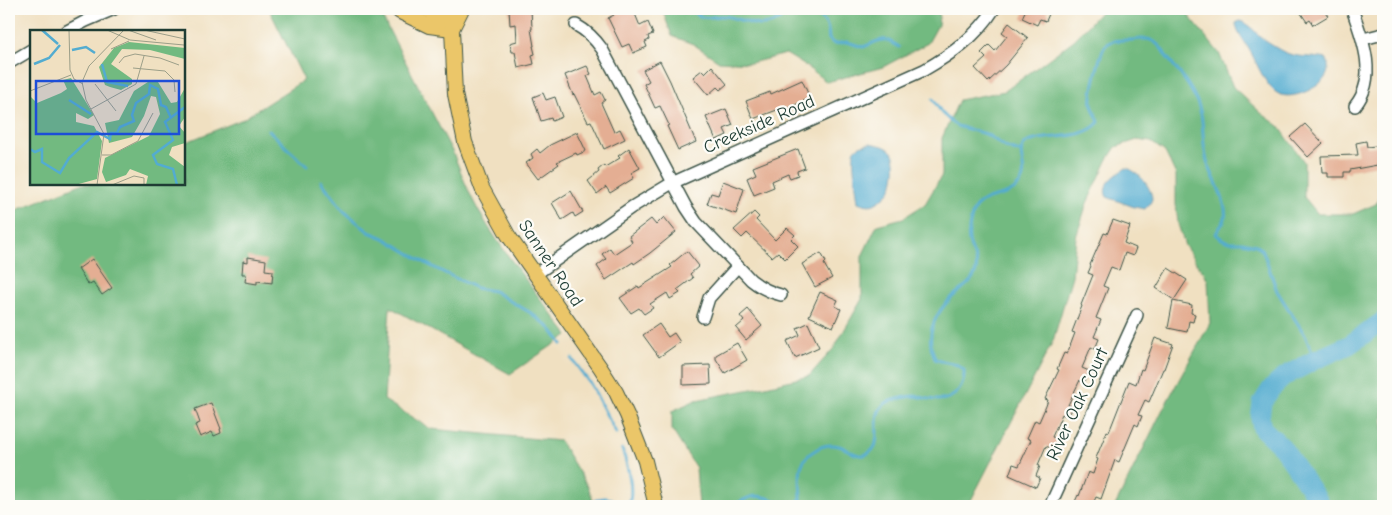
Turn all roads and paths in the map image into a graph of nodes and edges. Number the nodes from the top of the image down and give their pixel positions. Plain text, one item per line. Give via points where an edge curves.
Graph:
1 (114, 9) edge
2 (397, 9) edge
3 (425, 9) edge
4 (448, 9) edge
5 (462, 9) edge
6 (994, 9) edge
7 (1352, 9) edge
8 (576, 25) dead end
9 (452, 29) junction
10 (69, 30) edge
11 (1383, 34) edge
12 (1363, 39) junction
13 (30, 51) edge
14 (9, 63) edge
15 (1355, 106) dead end
16 (672, 183) junction
17 (737, 266) junction
18 (536, 274) junction
19 (781, 295) dead end
20 (1137, 316) dead end
21 (703, 317) dead end
22 (656, 506) edge
23 (1050, 506) edge

1 - 10 street
2 - 9 main road via 428,26
3 - 9 main road
4 - 9 main road, Sanner Road
5 - 9 main road
6 - 16 street, Creekside Road via 962,45 924,70
7 - 12 street
8 - 16 street via 587,31 602,49
9 - 18 main road, Sanner Road via 455,94 465,142 492,208
11 - 12 street
12 - 15 street via 1368,74 1362,98
13 - 14 street
16 - 17 street via 696,222
16 - 18 street, Creekside Road
17 - 19 street via 761,288
17 - 21 street via 709,298
18 - 22 main road, Sanner Road via 616,392 645,461
20 - 23 street, River Oak Court

